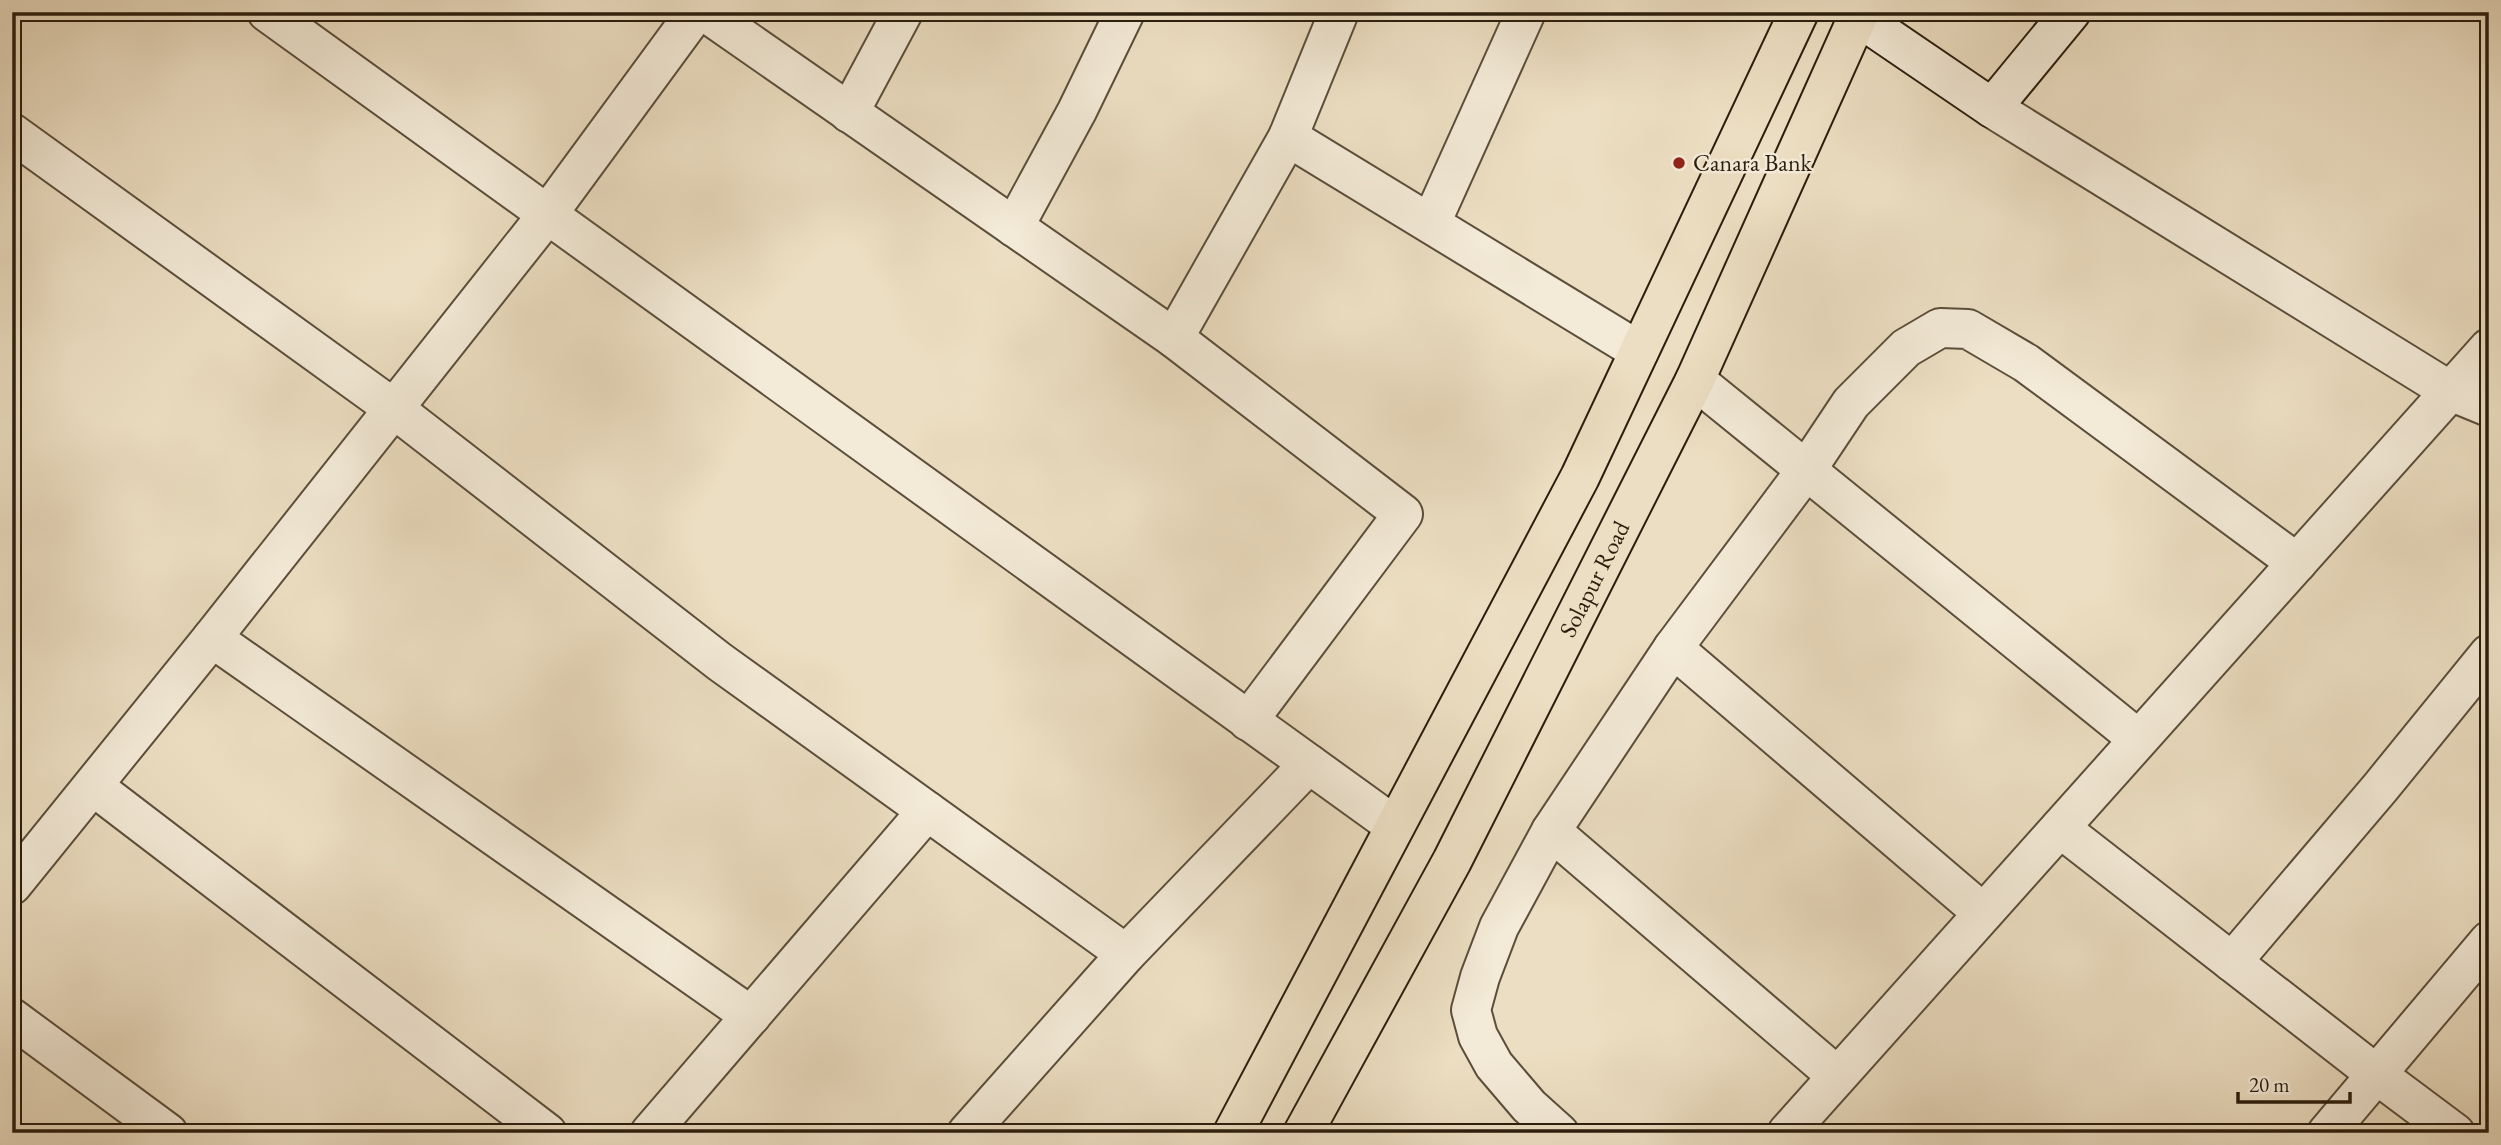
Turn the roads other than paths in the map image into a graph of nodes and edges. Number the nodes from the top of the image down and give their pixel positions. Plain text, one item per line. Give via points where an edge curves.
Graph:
1 (267, 12) edge
2 (696, 12) edge
3 (705, 12) edge
4 (903, 12) edge
5 (1125, 12) edge
6 (1339, 12) edge
7 (1526, 12) edge
8 (1799, 12) edge
9 (2071, 12) edge
10 (1856, 14) edge
11 (1992, 108) junction
12 (849, 113) junction
13 (12, 133) edge
14 (1288, 137) junction
15 (547, 215) junction
16 (1431, 223) junction
17 (1014, 228) junction
18 (1174, 338) junction
19 (2489, 348) edge
20 (1639, 351) junction
21 (1695, 380) junction
22 (2450, 391) junction
23 (2489, 407) edge
24 (393, 408) junction
25 (1807, 469) junction
26 (2297, 563) junction
27 (212, 638) junction
28 (1673, 648) junction
29 (2489, 654) edge
30 (1248, 721) junction
31 (2138, 739) junction
32 (1309, 764) junction
33 (93, 786) junction
34 (927, 811) junction
35 (1395, 827) junction
36 (2060, 828) junction
37 (1551, 831) junction
38 (12, 885) edge
39 (1983, 914) junction
40 (2489, 941) edge
41 (1126, 954) junction
42 (2232, 962) junction
43 (751, 1016) junction
44 (12, 1018) edge
45 (2376, 1074) junction
46 (1837, 1076) junction
47 (168, 1133) edge
48 (547, 1133) edge
49 (650, 1133) edge
50 (967, 1133) edge
51 (1233, 1133) edge
52 (1303, 1133) edge
53 (1559, 1133) edge
54 (1787, 1133) edge
55 (2326, 1133) edge
56 (2455, 1133) edge

1 - 15 street
2 - 15 street
3 - 12 street
4 - 12 street
5 - 17 street
6 - 14 street
7 - 16 street
8 - 20 main road
9 - 11 street
10 - 11 street
10 - 21 main road, Solapur Road
11 - 22 street
12 - 17 street
13 - 24 street
14 - 16 street
14 - 18 street
15 - 24 street
15 - 30 street
16 - 20 street
17 - 18 street
18 - 30 street via 1403,514
19 - 22 street
20 - 35 main road via 1580,477
21 - 25 street
21 - 52 main road, Solapur Road via 1452,861
22 - 23 street
22 - 26 street
24 - 27 street
24 - 34 street via 720,662
25 - 26 street via 1851,403 1906,348 1940,328 1968,329 2026,363
25 - 28 street
25 - 31 street
26 - 31 street
27 - 33 street
27 - 43 street
28 - 37 street
28 - 39 street
29 - 42 street
30 - 32 street
31 - 36 street
32 - 35 street
32 - 41 street
33 - 38 street
33 - 48 street
34 - 41 street
34 - 43 street
35 - 51 main road
36 - 39 street
36 - 42 street
37 - 46 street
37 - 53 street via 1499,927 1471,1010 1478,1036 1494,1065
39 - 46 street
40 - 45 street
41 - 50 street
42 - 45 street
43 - 49 street
44 - 47 street
45 - 55 street
45 - 56 street
46 - 54 street

